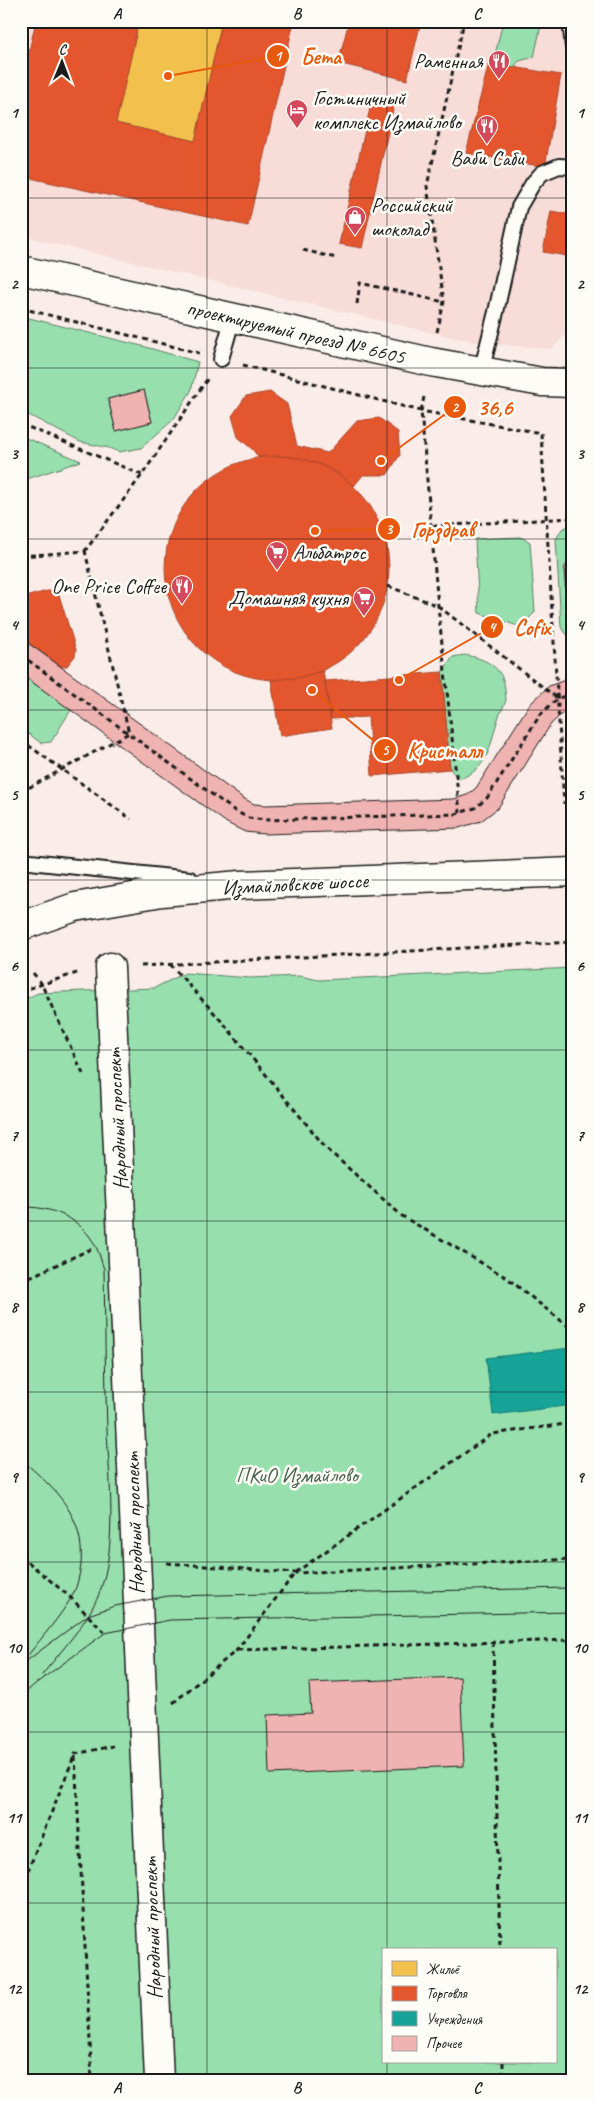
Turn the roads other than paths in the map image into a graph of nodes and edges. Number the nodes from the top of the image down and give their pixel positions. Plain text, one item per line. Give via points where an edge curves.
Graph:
1 (570, 21) edge
2 (573, 47) edge
3 (573, 167) edge
4 (21, 270) edge
5 (233, 317) junction
6 (222, 359) road end
7 (481, 372) junction
8 (573, 383) edge
9 (21, 861) edge
10 (573, 872) edge
11 (240, 885) junction
12 (21, 926) edge
13 (110, 967) road end
14 (159, 2080) edge

1 - 2 lane
3 - 7 lane via 559,166 542,172 519,207
4 - 5 street, проектируемый проезд № 6605
5 - 6 lane
5 - 7 street, проектируемый проезд № 6605
7 - 8 street, проектируемый проезд № 6605 via 542,382
9 - 11 lane
10 - 11 street, Измайловское шоссе
11 - 12 street, Измайловское шоссе via 162,892 75,908
13 - 14 street, Народный проспект

